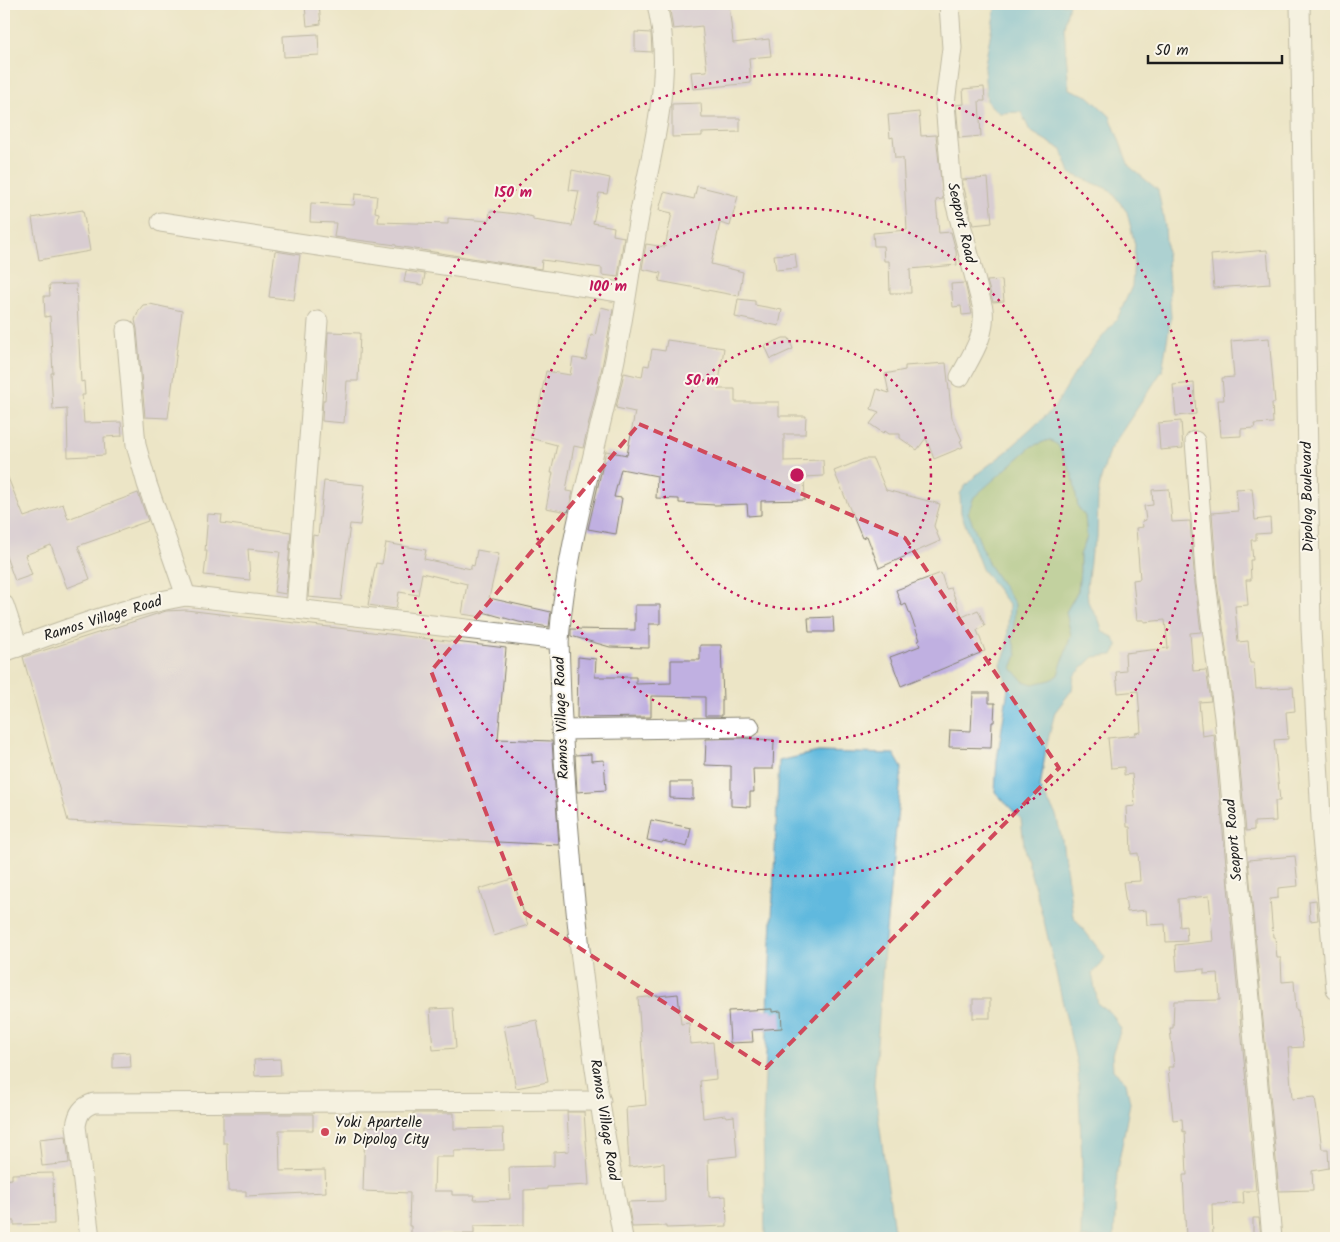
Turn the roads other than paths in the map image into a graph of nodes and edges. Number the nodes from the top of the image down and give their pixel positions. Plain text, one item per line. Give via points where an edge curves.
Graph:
1 (657, 4) edge
2 (950, 4) edge
3 (1300, 4) edge
4 (161, 222) dead end
5 (626, 293) junction
6 (318, 321) dead end
7 (126, 330) dead end
8 (960, 377) dead end
9 (1195, 441) dead end
10 (186, 596) junction
11 (4, 605) edge
12 (296, 609) junction
13 (559, 640) junction
14 (11, 649) edge
15 (750, 727) dead end
16 (561, 730) junction
17 (1336, 990) edge
18 (601, 1101) junction
19 (90, 1238) edge
20 (623, 1238) edge
21 (1272, 1238) edge

1 - 5 street via 663,70 659,112
2 - 8 street, Seaport Road via 952,48 945,103 952,190 984,323 982,335
3 - 17 street, Dipolog Boulevard via 1311,628 1322,837
4 - 5 street
5 - 13 street via 614,368 570,559
6 - 12 street
7 - 10 street via 136,445
9 - 21 street, Seaport Road via 1206,584 1224,718
10 - 12 street, Ramos Village Road
10 - 14 street, Ramos Village Road via 112,614
11 - 14 street
12 - 13 street, Ramos Village Road
13 - 16 street, Ramos Village Road
15 - 16 street
16 - 18 street, Ramos Village Road via 570,860
18 - 19 street via 94,1103 81,1110 76,1126
18 - 20 street, Ramos Village Road

